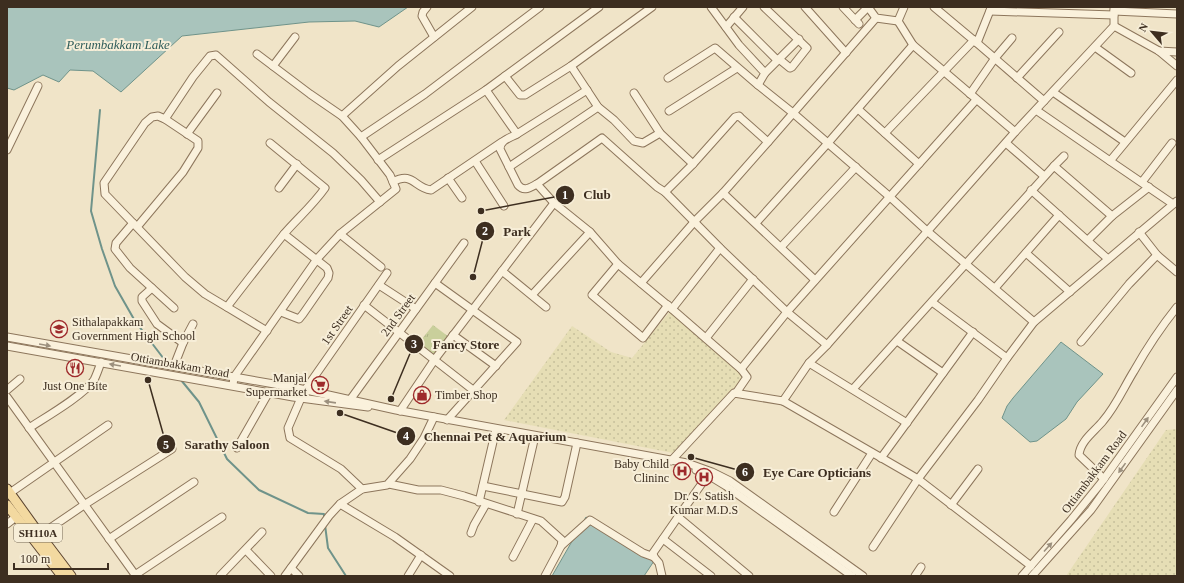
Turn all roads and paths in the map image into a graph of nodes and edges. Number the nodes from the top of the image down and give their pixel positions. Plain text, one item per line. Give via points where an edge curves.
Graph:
1 (427, 7) edge
2 (472, 7) edge
3 (540, 7) edge
4 (599, 7) edge
5 (652, 7) edge
6 (711, 7) edge
7 (743, 7) edge
8 (764, 7) edge
9 (805, 7) edge
10 (843, 7) edge
11 (868, 7) edge
12 (904, 7) edge
13 (934, 7) edge
14 (990, 9) edge
15 (943, 10) edge
16 (1114, 11) edge
17 (1177, 14) edge
18 (734, 17) junction
19 (876, 18) junction
20 (898, 20) junction
21 (1114, 26) junction
22 (726, 27) junction
23 (1059, 32) dead end
24 (295, 37) dead end
25 (434, 37) junction
26 (1012, 38) dead end
27 (799, 40) junction
28 (975, 41) junction
29 (913, 46) junction
30 (1095, 47) junction
31 (1159, 51) junction
32 (1177, 52) edge
33 (846, 53) junction
34 (257, 54) dead end
35 (995, 58) junction
36 (778, 59) junction
37 (273, 66) junction
38 (571, 66) junction
39 (1177, 66) edge
40 (737, 68) junction
41 (944, 72) junction
42 (765, 73) junction
43 (1131, 73) dead end
44 (505, 76) junction
45 (668, 78) dead end
46 (1017, 78) junction
47 (1177, 80) edge
48 (758, 85) junction
49 (38, 86) dead end
50 (486, 90) junction
51 (587, 90) junction
52 (1053, 92) junction
53 (217, 93) dead end
54 (634, 93) dead end
55 (970, 94) junction
56 (976, 100) junction
57 (1044, 101) junction
58 (598, 107) junction
59 (858, 109) junction
60 (1036, 110) junction
61 (669, 111) dead end
62 (793, 113) junction
63 (342, 116) junction
64 (166, 119) junction
65 (1015, 132) junction
66 (660, 133) junction
67 (885, 133) junction
68 (188, 134) junction
69 (516, 134) junction
70 (361, 137) junction
71 (502, 142) junction
72 (768, 142) junction
73 (1125, 142) junction
74 (270, 143) dead end
75 (828, 143) junction
76 (1006, 143) junction
77 (1172, 143) dead end
78 (7, 150) edge
79 (1064, 156) dead end
80 (378, 160) junction
81 (474, 160) junction
82 (1110, 161) junction
83 (297, 164) junction
84 (693, 164) junction
85 (919, 164) junction
86 (1054, 166) junction
87 (509, 167) junction
88 (856, 167) junction
89 (1044, 176) junction
90 (448, 178) junction
91 (393, 182) junction
92 (1142, 182) junction
93 (537, 184) junction
94 (1149, 187) junction
95 (279, 188) dead end
96 (1031, 190) junction
97 (665, 192) junction
98 (723, 193) junction
99 (890, 197) junction
100 (462, 198) dead end
101 (380, 202) junction
102 (1175, 202) edge
103 (554, 203) junction
104 (504, 206) dead end
105 (1058, 215) junction
106 (1112, 216) junction
107 (695, 221) junction
108 (756, 223) junction
109 (135, 225) junction
110 (927, 231) junction
111 (590, 232) junction
112 (1139, 232) junction
113 (284, 234) junction
114 (340, 234) junction
115 (1088, 240) junction
116 (464, 243) dead end
117 (781, 247) junction
118 (720, 248) junction
119 (1026, 253) junction
120 (1158, 255) junction
121 (317, 259) junction
122 (1108, 259) junction
123 (618, 264) junction
124 (966, 264) junction
125 (381, 267) dead end
126 (502, 271) junction
127 (1177, 272) edge
128 (387, 273) dead end
129 (753, 279) junction
130 (815, 280) junction
131 (435, 282) junction
132 (641, 283) junction
133 (379, 285) junction
134 (152, 288) junction
135 (995, 288) junction
136 (1070, 292) junction
137 (532, 295) junction
138 (932, 302) junction
139 (364, 305) junction
140 (227, 306) junction
141 (546, 307) dead end
142 (670, 307) junction
143 (1177, 307) edge
144 (174, 308) dead end
145 (416, 309) junction
146 (473, 309) junction
147 (281, 312) junction
148 (787, 312) junction
149 (1034, 322) junction
150 (193, 324) dead end
151 (267, 331) junction
152 (399, 332) junction
153 (973, 332) junction
154 (453, 335) junction
155 (7, 337) edge
156 (706, 338) junction
157 (897, 341) junction
158 (1081, 342) dead end
159 (183, 343) junction
160 (827, 345) junction
161 (7, 346) edge
162 (1007, 358) junction
163 (435, 359) junction
164 (100, 362) junction
165 (809, 363) junction
166 (173, 365) junction
167 (496, 366) junction
168 (741, 369) junction
169 (943, 373) junction
170 (234, 377) junction
171 (1177, 377) edge
172 (20, 379) dead end
173 (233, 385) junction
174 (853, 389) junction
175 (7, 390) edge
176 (305, 390) junction
177 (473, 390) junction
178 (1177, 390) edge
179 (269, 392) junction
180 (736, 393) junction
181 (7, 397) edge
182 (301, 398) junction
183 (350, 400) junction
184 (783, 400) junction
185 (398, 410) junction
186 (434, 417) junction
187 (447, 420) junction
188 (907, 423) junction
189 (108, 425) dead end
190 (29, 428) junction
191 (496, 429) junction
192 (535, 436) junction
193 (576, 443) junction
194 (237, 448) dead end
195 (172, 450) dead end
196 (872, 453) junction
197 (881, 458) junction
198 (671, 461) junction
199 (53, 463) junction
200 (978, 469) dead end
201 (708, 475) junction
202 (918, 479) junction
203 (1104, 479) junction
204 (194, 482) dead end
205 (388, 484) junction
206 (483, 486) junction
207 (362, 489) junction
208 (8, 492) edge
209 (521, 495) junction
210 (483, 503) junction
211 (340, 504) junction
212 (7, 505) edge
213 (84, 505) junction
214 (951, 505) junction
215 (834, 512) dead end
216 (517, 514) junction
217 (16, 517) junction
218 (222, 517) dead end
219 (678, 518) junction
220 (533, 519) junction
221 (7, 524) edge
222 (262, 532) dead end
223 (471, 533) dead end
224 (40, 535) junction
225 (109, 539) junction
226 (663, 539) junction
227 (561, 546) junction
228 (873, 547) dead end
229 (246, 550) junction
230 (421, 555) junction
231 (513, 557) dead end
232 (654, 557) junction
233 (1031, 566) junction
234 (921, 567) dead end
235 (291, 568) junction
236 (135, 575) edge
237 (62, 576) edge
238 (71, 576) edge
239 (220, 576) edge
240 (271, 576) edge
241 (285, 576) edge
242 (299, 576) edge
243 (408, 576) edge
244 (450, 576) edge
245 (545, 576) edge
246 (662, 576) edge
247 (711, 576) edge
248 (749, 576) edge
249 (852, 576) edge
250 (863, 576) edge
251 (915, 576) edge
252 (1022, 576) edge
253 (1032, 576) edge

1 - 25 street via 422,16
2 - 25 street
3 - 70 street via 425,94
4 - 44 street
5 - 38 street
6 - 22 street
7 - 18 street
8 - 27 street
9 - 33 street
10 - 11 street via 857,22
11 - 19 street
12 - 20 street
13 - 15 street
14 - 16 street
14 - 28 street
15 - 28 street
16 - 17 street
16 - 21 street
18 - 22 street
18 - 36 street
19 - 20 street
19 - 33 street
20 - 29 street
21 - 30 street
21 - 31 street
22 - 42 street
23 - 46 street
24 - 37 street
25 - 63 street
26 - 35 street
27 - 36 street
27 - 36 street via 807,48 792,67
28 - 35 street
28 - 41 street
29 - 41 street
29 - 59 street
30 - 43 street
30 - 52 street
31 - 32 street
31 - 39 street
33 - 62 street
34 - 37 street
35 - 46 street
35 - 55 street
36 - 42 street
37 - 63 street
38 - 44 street via 524,95 520,95
38 - 51 street
40 - 45 street via 715,48
40 - 48 street
40 - 61 street
41 - 55 street
41 - 67 street
42 - 48 street
44 - 50 street
46 - 57 street
47 - 73 street
48 - 62 street
49 - 78 street
50 - 69 street
50 - 80 street
51 - 58 street
51 - 69 street
52 - 57 street
52 - 73 street
53 - 68 street
54 - 66 street
55 - 56 street
56 - 65 street
56 - 85 street
57 - 60 street
58 - 66 street via 634,140 643,143
58 - 87 street
59 - 67 street
59 - 75 street
60 - 65 street
60 - 82 street
62 - 72 street
62 - 75 street
63 - 70 street
64 - 68 street
64 - 101 street via 193,77 210,56 216,56 333,153
64 - 109 street via 152,117 145,124 104,184 105,194
65 - 76 street
66 - 84 street
67 - 85 street
68 - 109 street via 198,141 198,148 183,172
69 - 71 street
70 - 80 street
71 - 81 street
71 - 87 street via 500,149
72 - 84 street via 739,116 735,117
72 - 98 street
73 - 82 street
74 - 83 street
75 - 88 street
75 - 108 street
76 - 89 street
76 - 110 street
77 - 92 street
79 - 86 street
80 - 91 street
81 - 90 street
81 - 104 street
82 - 92 street
83 - 95 street
83 - 113 street via 325,188 317,200
84 - 97 street
85 - 99 street
86 - 89 street
86 - 106 street
87 - 93 street via 521,189 526,190
88 - 99 street
88 - 117 street
89 - 96 street
90 - 91 street via 431,190 425,189 411,179
90 - 100 street
91 - 101 street via 396,189
92 - 94 street
93 - 97 street via 602,138
93 - 103 street
94 - 102 street
94 - 106 street
96 - 105 street
96 - 124 street
97 - 107 street
98 - 107 street
98 - 108 street
99 - 110 street
99 - 130 street
101 - 114 street
102 - 112 street
103 - 111 street
103 - 126 street
105 - 115 street
105 - 119 street
106 - 115 street
107 - 118 street
107 - 132 street
108 - 117 street
109 - 134 street via 116,243 115,249 130,268
109 - 140 street via 185,277 205,294
110 - 124 street
110 - 160 street
111 - 123 street
111 - 137 street
112 - 120 street
112 - 122 street
113 - 121 street
113 - 140 street
114 - 121 street
114 - 125 street
115 - 122 street
116 - 131 street, 2nd Street
117 - 130 street
118 - 129 street
118 - 142 street
119 - 135 street
119 - 136 street
120 - 127 street
120 - 158 street via 1129,284
121 - 147 street
121 - 147 street via 327,268 328,278 299,319
122 - 136 street
123 - 132 street
123 - 142 street via 592,295 643,338
124 - 135 street
124 - 138 street
126 - 137 street
126 - 146 street
128 - 133 street, 1st Street
129 - 148 street
129 - 156 street
130 - 148 street
131 - 145 street, 2nd Street
131 - 146 street
132 - 142 street
133 - 139 street, 1st Street
133 - 145 street
134 - 144 street
134 - 159 street via 142,300 157,324
135 - 149 street
136 - 149 street
137 - 141 street
138 - 153 street
138 - 157 street
139 - 152 street
139 - 176 street, 1st Street
140 - 151 street
142 - 156 street
143 - 203 street via 1158,332 1113,407 1079,449 1079,455
145 - 152 street, 2nd Street
146 - 154 street
146 - 167 street via 517,342
147 - 151 street
148 - 160 street
148 - 168 street
149 - 162 street
150 - 159 street
151 - 170 street
152 - 163 street
152 - 183 street, 2nd Street
153 - 162 street
153 - 169 street
154 - 163 street
154 - 167 street
155 -> 166 street, Ottiambakkam Road
156 - 168 street
157 - 169 street
157 - 174 street
159 - 166 street
160 - 165 street
161 - 164 street, Ottiambakkam Road
162 - 202 street
163 - 177 street
163 - 185 street
173 -> 164 street, Ottiambakkam Road
164 - 190 street via 98,372 86,389
165 - 174 street
165 - 184 street
166 - 170 street, Ottiambakkam Road
167 - 177 street
168 - 180 street via 747,377
169 - 188 street
170 - 173 street
170 - 176 street, Ottiambakkam Road
203 -> 171 street, Ottiambakkam Road
172 - 175 street
173 - 179 street, Ottiambakkam Road
174 - 188 street
176 - 183 street, Ottiambakkam Road
177 - 187 street
178 -> 253 street, Ottiambakkam Road via 1091,510
179 - 182 street, Ottiambakkam Road
179 - 194 street
180 - 184 street
180 - 198 street
181 - 190 street
185 -> 182 street, Ottiambakkam Road
182 - 207 street via 288,428 290,438 340,469
183 - 185 street, Ottiambakkam Road
184 - 196 street
185 - 186 street, Ottiambakkam Road
186 - 187 street, Ottiambakkam Road
186 - 205 street via 410,459
187 - 191 street, Ottiambakkam Road
188 - 197 street
189 - 199 street
190 - 199 street
191 - 192 street, Ottiambakkam Road
191 - 206 street
192 - 193 street, Ottiambakkam Road
192 - 209 street
193 - 198 street, Ottiambakkam Road
193 - 209 street via 562,502
195 - 213 street
196 - 197 street
196 - 215 street
197 - 202 street
198 - 201 street, Ottiambakkam Road
198 - 250 street, Ottiambakkam Road via 698,466 730,481
199 - 208 street
199 - 213 street
200 - 214 street
201 - 219 street
201 - 249 street, Ottiambakkam Road
202 - 214 street
202 - 228 street
233 -> 203 street, Ottiambakkam Road
204 - 225 street
205 - 207 street
205 - 210 street via 418,490 441,490
206 - 209 street
206 - 210 street
207 - 211 street
208 - 224 main road, SH110A
209 - 216 street
210 - 216 street
210 - 223 street
211 - 230 street
211 - 235 street
212 - 217 main road, SH110A
213 - 224 street
213 - 225 street
214 - 233 street
216 - 220 street
217 - 221 street
217 - 237 main road, SH110A
218 - 236 street
219 - 226 street
219 - 248 street
220 - 227 street via 541,521 562,540
220 - 231 street
222 - 229 street
224 - 238 main road, SH110A
225 - 236 street
226 - 232 street via 653,553
226 - 247 street
227 - 232 street via 590,520 643,553
227 - 245 street
229 - 239 street
229 - 240 street
230 - 243 street
230 - 244 street
232 - 246 street via 659,562
233 - 252 street, Ottiambakkam Road
234 - 251 street
235 - 241 street
235 - 242 street

